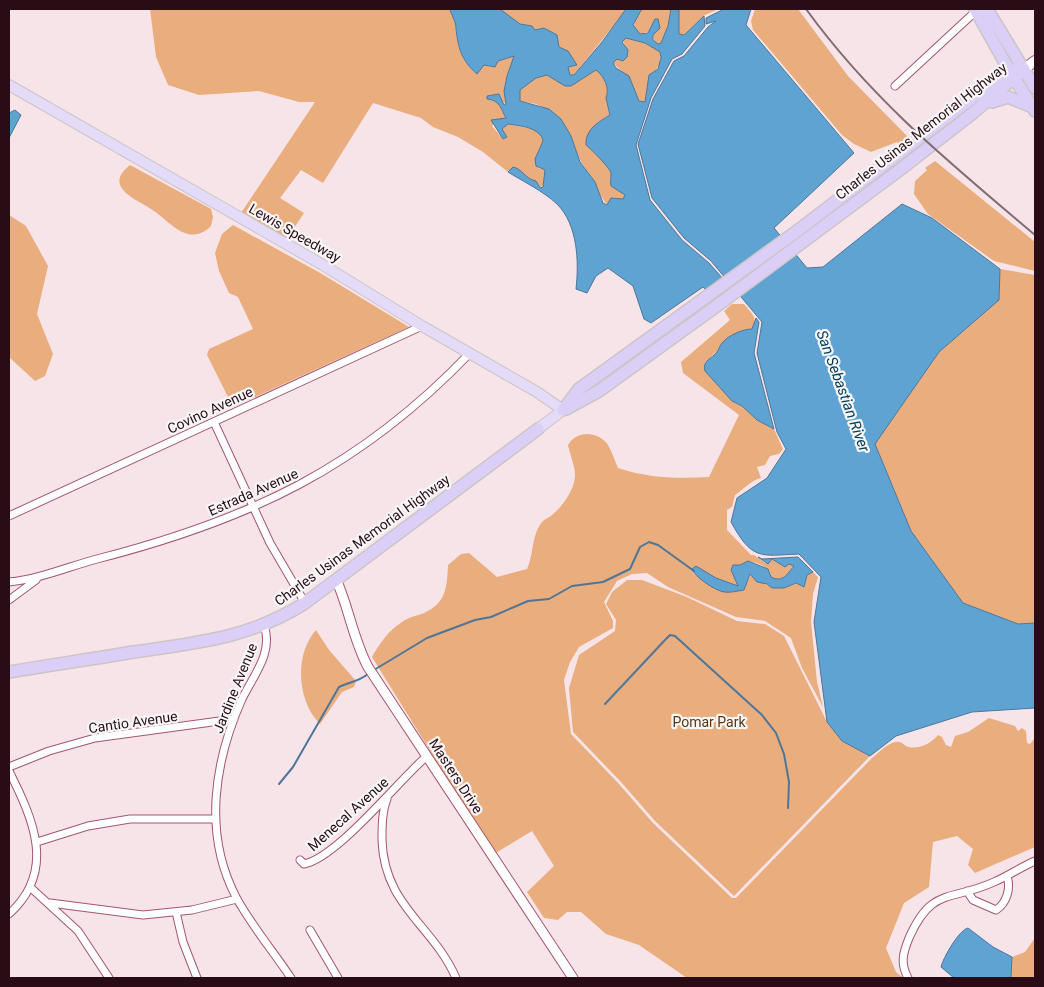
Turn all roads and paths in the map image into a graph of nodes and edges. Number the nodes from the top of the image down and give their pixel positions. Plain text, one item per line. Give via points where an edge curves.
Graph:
1 (979, 9) edge
2 (1035, 61) edge
3 (1024, 69) junction
4 (1011, 75) junction
5 (9, 85) edge
6 (895, 86) dead end
7 (1035, 88) edge
8 (1034, 110) edge
9 (973, 113) junction
10 (796, 238) junction
11 (422, 326) junction
12 (470, 353) junction
13 (563, 410) junction
14 (214, 422) junction
15 (538, 429) joint
16 (254, 508) junction
17 (9, 516) edge
18 (42, 576) junction
19 (336, 579) junction
20 (9, 582) edge
21 (9, 600) edge
22 (305, 603) junction
23 (264, 626) junction
24 (9, 672) edge
25 (234, 719) junction
26 (426, 757) junction
27 (9, 767) edge
28 (9, 771) edge
29 (387, 799) junction
30 (216, 820) junction
31 (37, 842) junction
32 (1035, 861) edge
33 (302, 862) dead end
34 (1008, 876) junction
35 (30, 887) junction
36 (968, 891) junction
37 (237, 899) junction
38 (50, 902) junction
39 (176, 912) junction
40 (9, 914) edge
41 (310, 930) dead end
42 (109, 978) edge
43 (197, 978) edge
44 (291, 978) edge
45 (338, 978) edge
46 (456, 978) edge
47 (573, 978) edge
48 (908, 978) edge

1 - 3 highway
1 - 4 highway
1 - 6 street
2 - 3 main road
3 - 4 highway, Charles Usinas Memorial Highway
3 - 7 highway
4 - 8 highway
4 - 9 highway, Charles Usinas Memorial Highway
4 - 10 highway, Charles Usinas Memorial Highway
5 - 11 main road, Lewis Speedway via 244,219
8 - 9 highway via 1008,97
9 - 10 highway, Charles Usinas Memorial Highway
10 - 13 highway, Charles Usinas Memorial Highway via 718,305 599,391
10 - 13 highway, Charles Usinas Memorial Highway via 710,294 579,389
11 - 12 main road, Lewis Speedway
11 - 14 street, Covino Avenue
12 - 13 main road, Lewis Speedway
12 - 16 street, Estrada Avenue via 418,404 379,435 327,470
13 - 15 main road, Charles Usinas Memorial Highway
14 - 16 street
14 - 17 street, Covino Avenue
15 - 19 highway, Charles Usinas Memorial Highway
16 - 18 street, Estrada Avenue via 176,537
16 - 22 street
18 - 20 street, Estrada Avenue
18 - 21 street
19 - 22 highway, Charles Usinas Memorial Highway
19 - 26 street, Masters Drive via 355,640 368,667
22 - 23 highway, Charles Usinas Memorial Highway
23 - 24 highway, Charles Usinas Memorial Highway via 196,643
23 - 25 street, Jardine Avenue via 267,635 264,656
25 - 27 street, Cantio Avenue via 95,738
25 - 30 street, Jardine Avenue via 219,769
26 - 29 street, Menecal Avenue
26 - 47 street, Masters Drive
28 - 31 street
29 - 33 street, Menecal Avenue via 313,862
29 - 46 street via 382,830 387,873 404,906 442,952
30 - 31 street via 130,819 88,826
30 - 37 street, Jardine Avenue via 222,860
31 - 35 street via 36,867
32 - 34 street
34 - 36 street
34 - 36 street via 1010,888 1002,906 996,910 973,900
35 - 38 street
35 - 40 street
36 - 48 street via 932,903 924,910 904,950 903,969
37 - 39 street
37 - 44 street, Jardine Avenue
38 - 39 street via 126,914
38 - 42 street via 78,931
39 - 43 street
41 - 45 street

